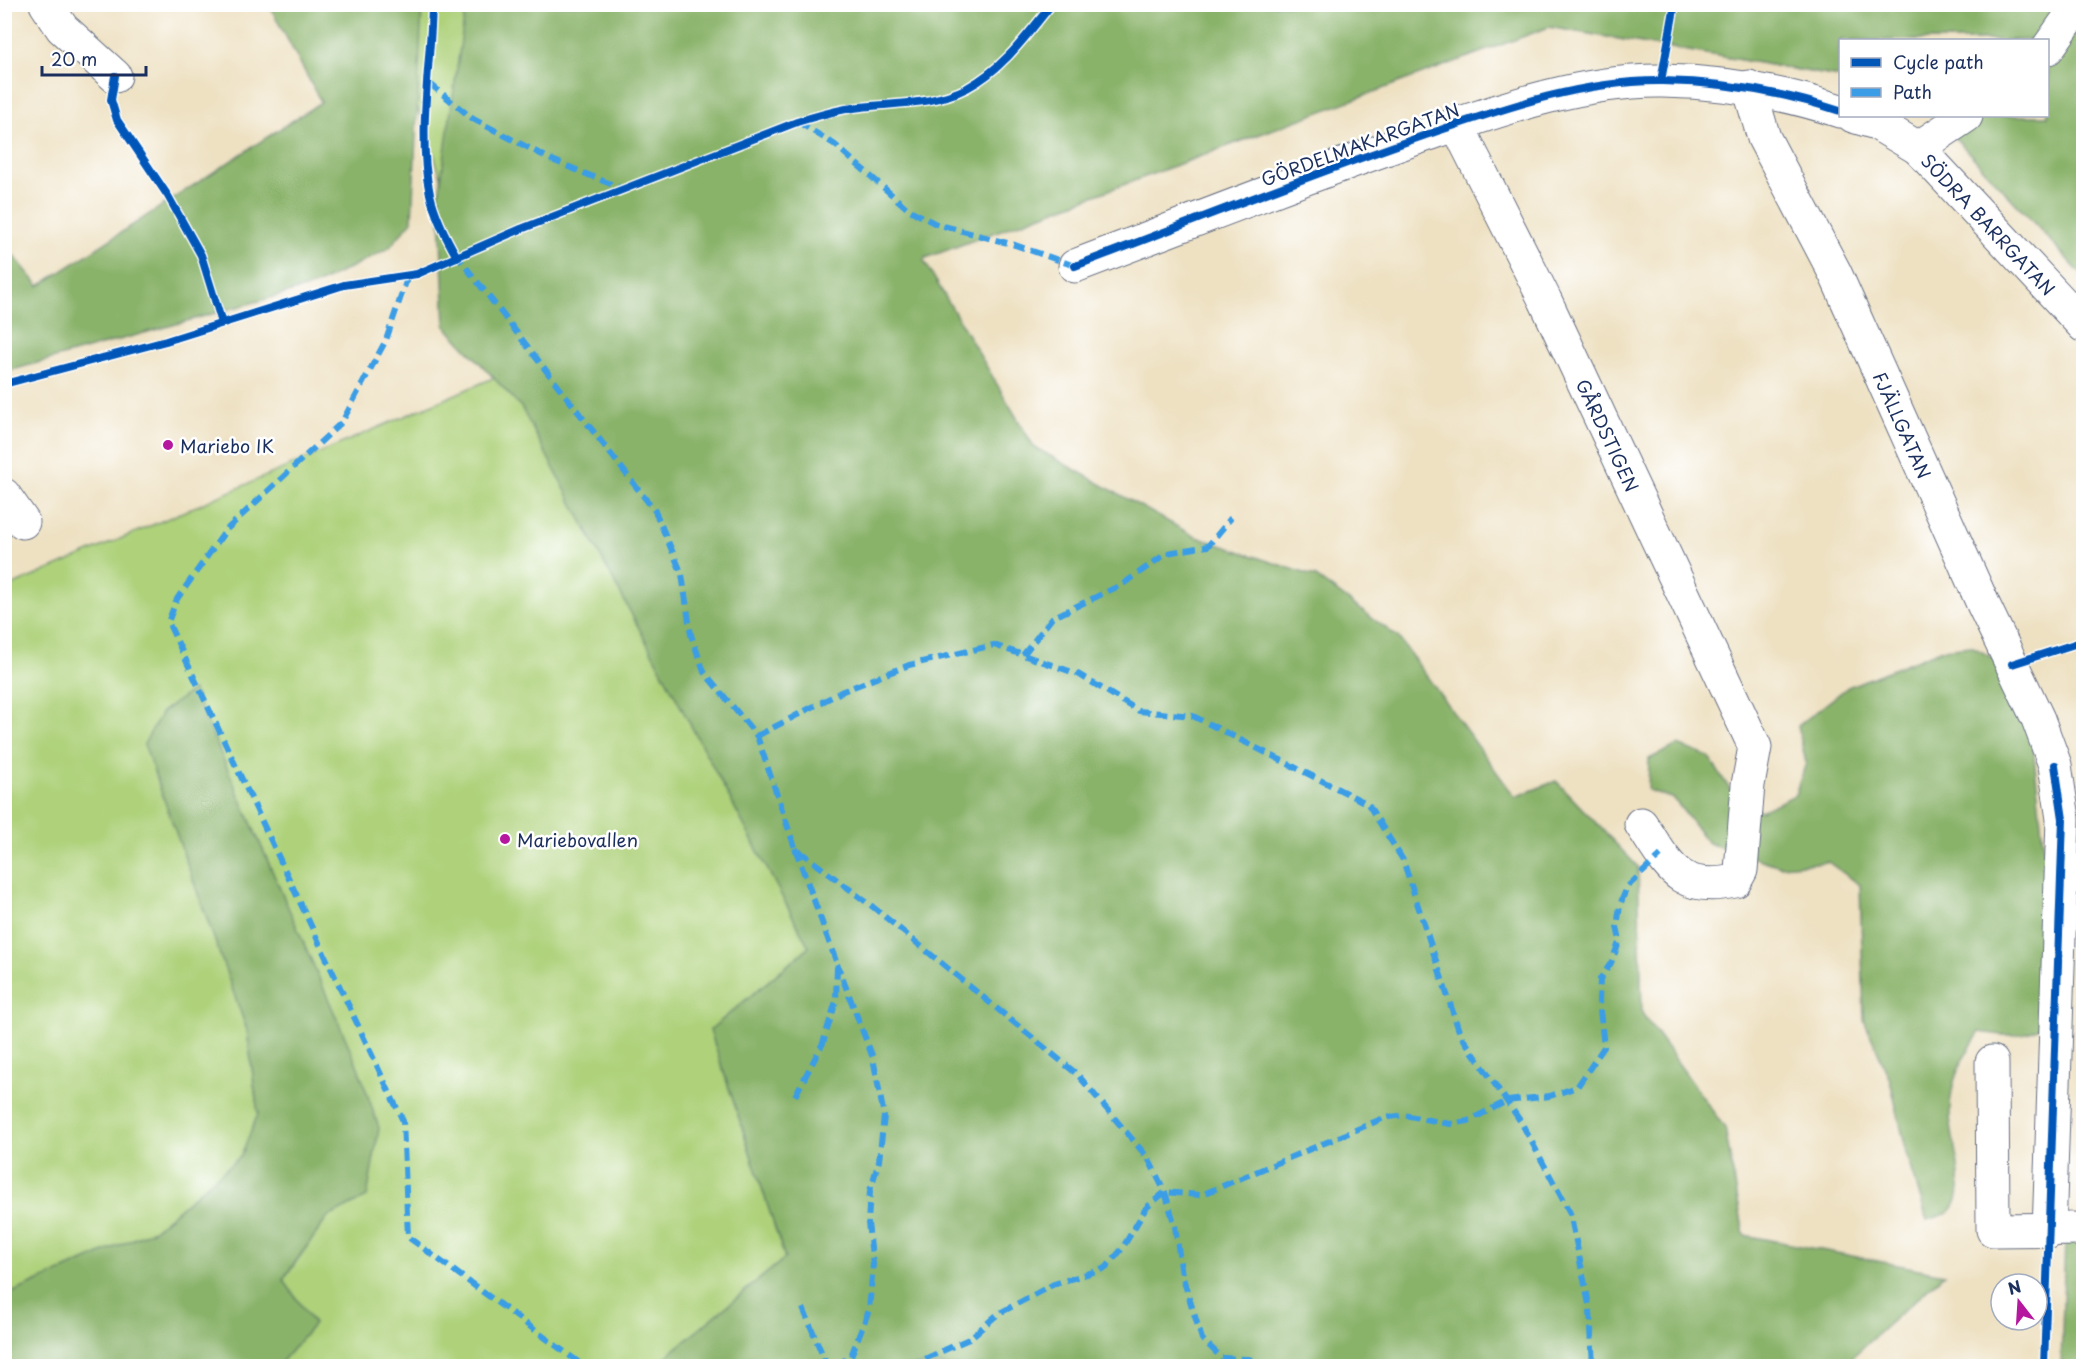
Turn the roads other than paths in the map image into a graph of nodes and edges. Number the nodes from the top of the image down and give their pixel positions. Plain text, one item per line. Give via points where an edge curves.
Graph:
1 (46, 4) edge
2 (2079, 4) edge
3 (2049, 47) edge
4 (115, 75) dead end
5 (1749, 87) junction
6 (1839, 111) edge
7 (1856, 117) edge
8 (1964, 117) edge
9 (1457, 125) junction
10 (1918, 148) junction
11 (1075, 266) dead end
12 (2084, 326) edge
13 (4, 495) edge
14 (23, 522) dead end
15 (1641, 824) dead end
16 (1992, 1062) dead end
17 (2084, 1229) edge
18 (2049, 1232) junction

1 - 4 street via 62,28
2 - 3 street
5 - 6 street, GÖRDELMAKARGATAN
5 - 9 street, GÖRDELMAKARGATAN via 1661,81 1596,86
5 - 18 street, FJÄLLGATAN via 1764,138 1835,273 1983,606 2038,719 2055,765 2062,819
7 - 10 street via 1876,123
8 - 10 street
9 - 11 street, GÖRDELMAKARGATAN
9 - 15 street, GÅRDSTIGEN via 1550,310 1755,747 1741,870 1735,881 1710,886 1688,882 1667,864
10 - 12 street, SÖDRA BARRGATAN
13 - 14 street
16 - 18 street via 1993,1230
17 - 18 street

